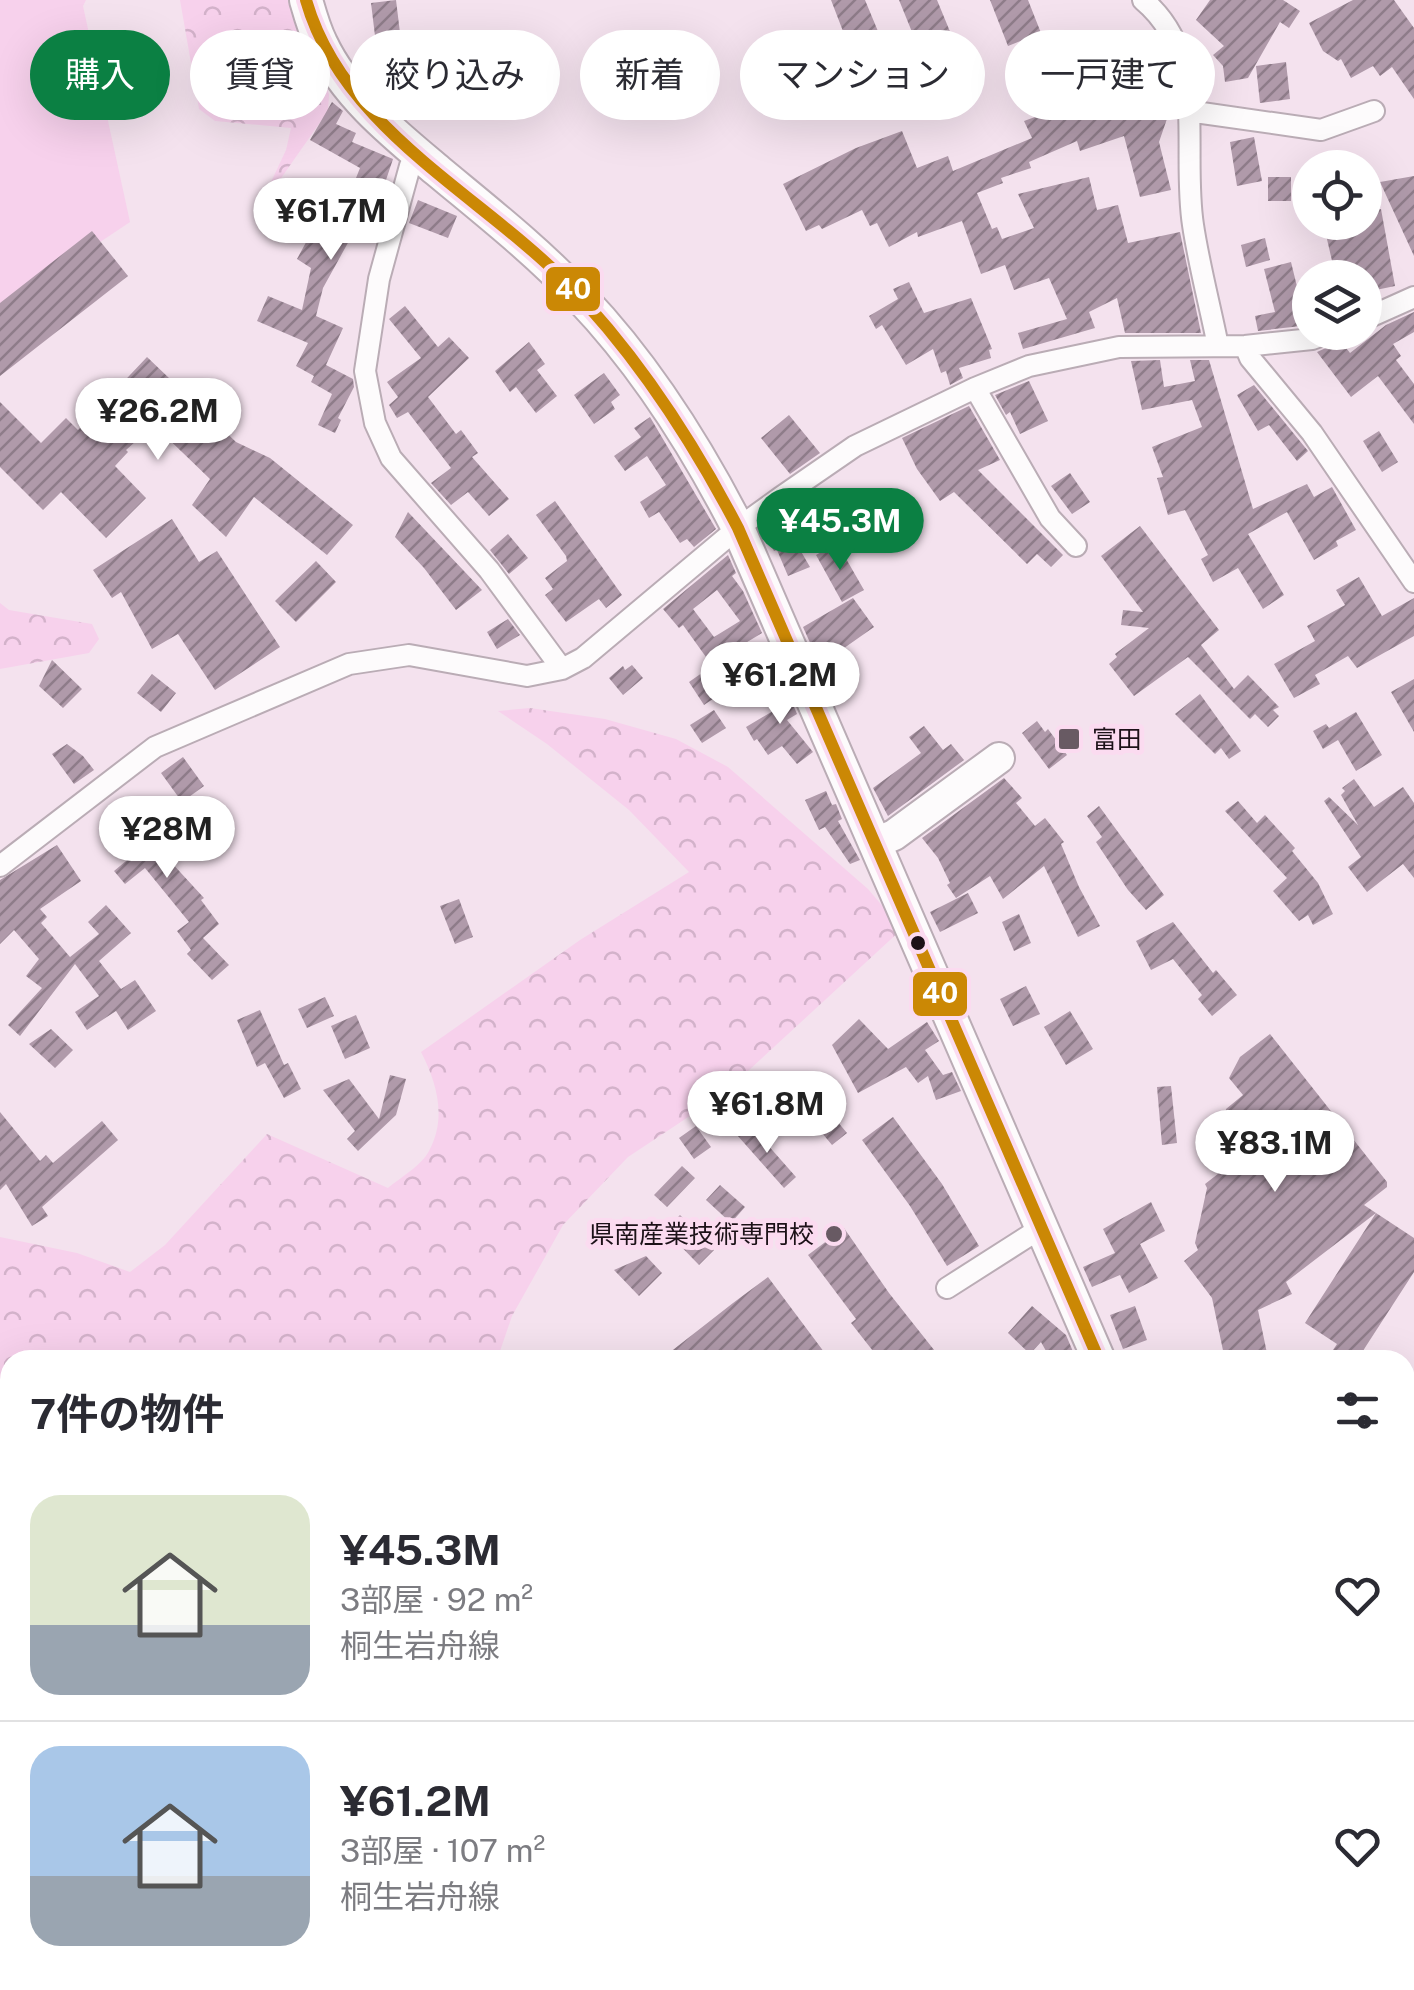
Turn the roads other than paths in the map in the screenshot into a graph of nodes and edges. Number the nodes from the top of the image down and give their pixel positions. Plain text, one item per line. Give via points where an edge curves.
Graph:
1 (306, 0) edge
2 (1155, 4) edge
3 (1171, 30) edge
4 (1374, 110) dead end
5 (1215, 115) edge
6 (1188, 120) edge
7 (417, 153) junction
8 (1414, 297) edge
9 (1382, 311) edge
10 (1292, 340) edge
11 (1218, 346) junction
12 (1245, 346) junction
13 (975, 388) junction
14 (738, 528) junction
15 (1076, 546) dead end
16 (1414, 582) edge
17 (562, 670) junction
18 (999, 758) dead end
19 (875, 843) junction
20 (0, 866) edge
21 (1043, 1232) junction
22 (948, 1288) dead end
23 (1095, 1350) edge

1 - 7 main road via 340,75
2 - 3 street
4 - 5 street via 1320,130
6 - 11 street via 1192,222
7 - 14 main road via 608,328 683,430
7 - 17 street via 379,279 365,370 374,423 391,458 489,570
8 - 9 street
10 - 12 street
11 - 12 street
11 - 13 street via 1120,348 1029,366
12 - 16 street
13 - 14 street via 855,446
13 - 15 street via 1050,518
14 - 17 street
14 - 19 main road
17 - 20 street via 527,676 409,655 350,664 155,747
18 - 19 main road
19 - 21 main road
21 - 22 street
21 - 23 main road

